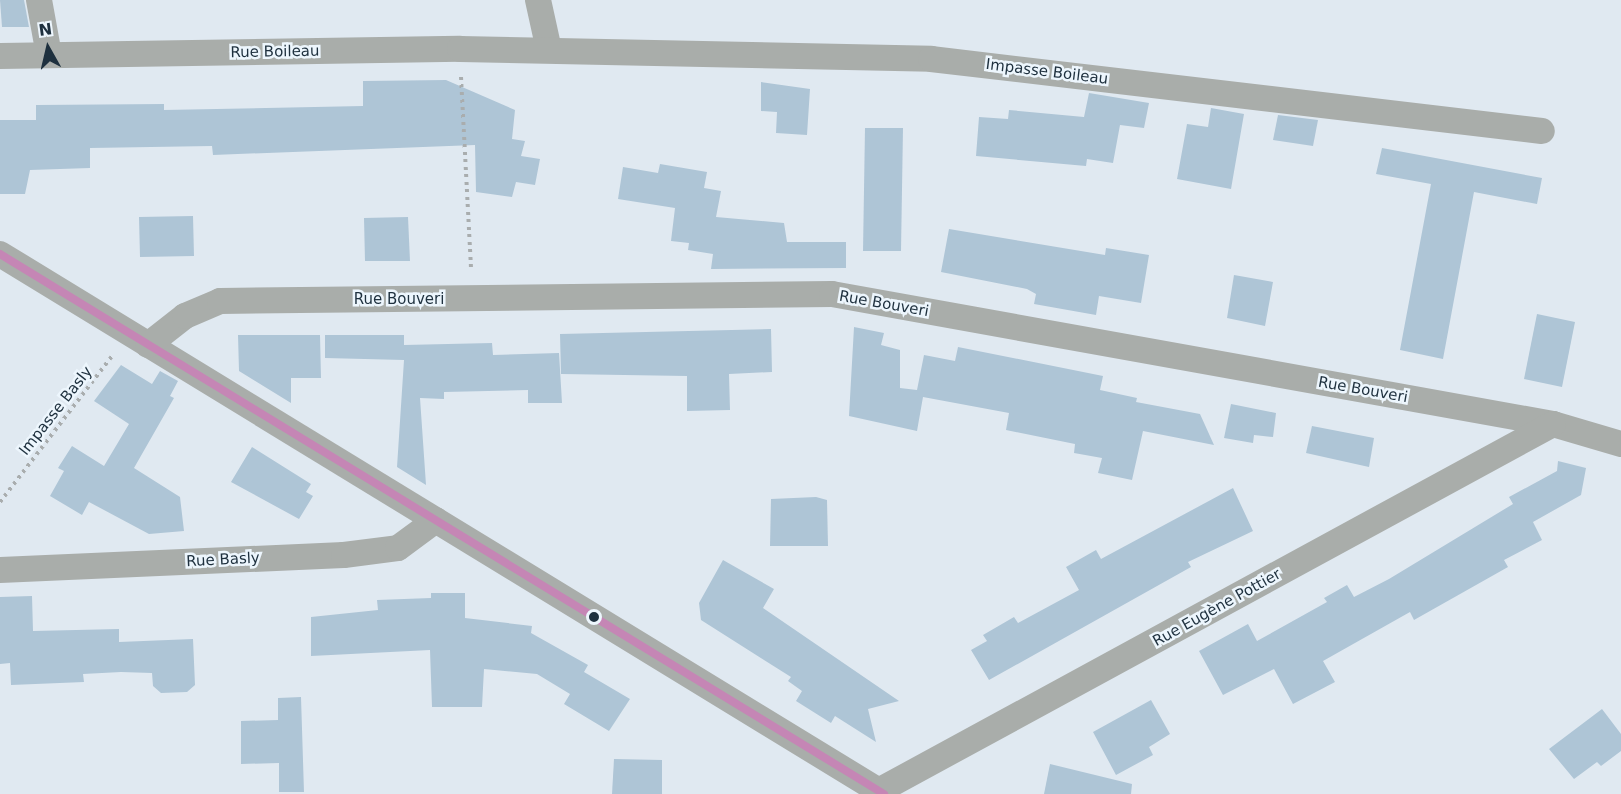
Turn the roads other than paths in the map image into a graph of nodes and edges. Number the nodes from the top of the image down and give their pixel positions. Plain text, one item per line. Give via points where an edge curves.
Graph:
1 (39, 0) edge
2 (538, 0) edge
3 (549, 50) junction
4 (49, 55) junction
5 (0, 56) edge
6 (1542, 131) dead end
7 (0, 254) edge
8 (139, 339) junction
9 (1553, 424) junction
10 (1621, 444) edge
11 (436, 520) junction
12 (0, 570) edge
13 (880, 793) edge

1 - 4 street
2 - 3 street
3 - 4 street, Rue Boileau
3 - 6 street, Impasse Boileau via 931,59
4 - 5 street, Rue Boileau
7 - 8 street
8 - 9 street, Rue Bouveri via 220,301 832,294
8 - 11 street
9 - 10 street, Rue Bouveri
9 - 13 street, Rue Eugène Pottier
11 - 12 street, Rue Basly via 399,548 344,555
11 - 13 street

